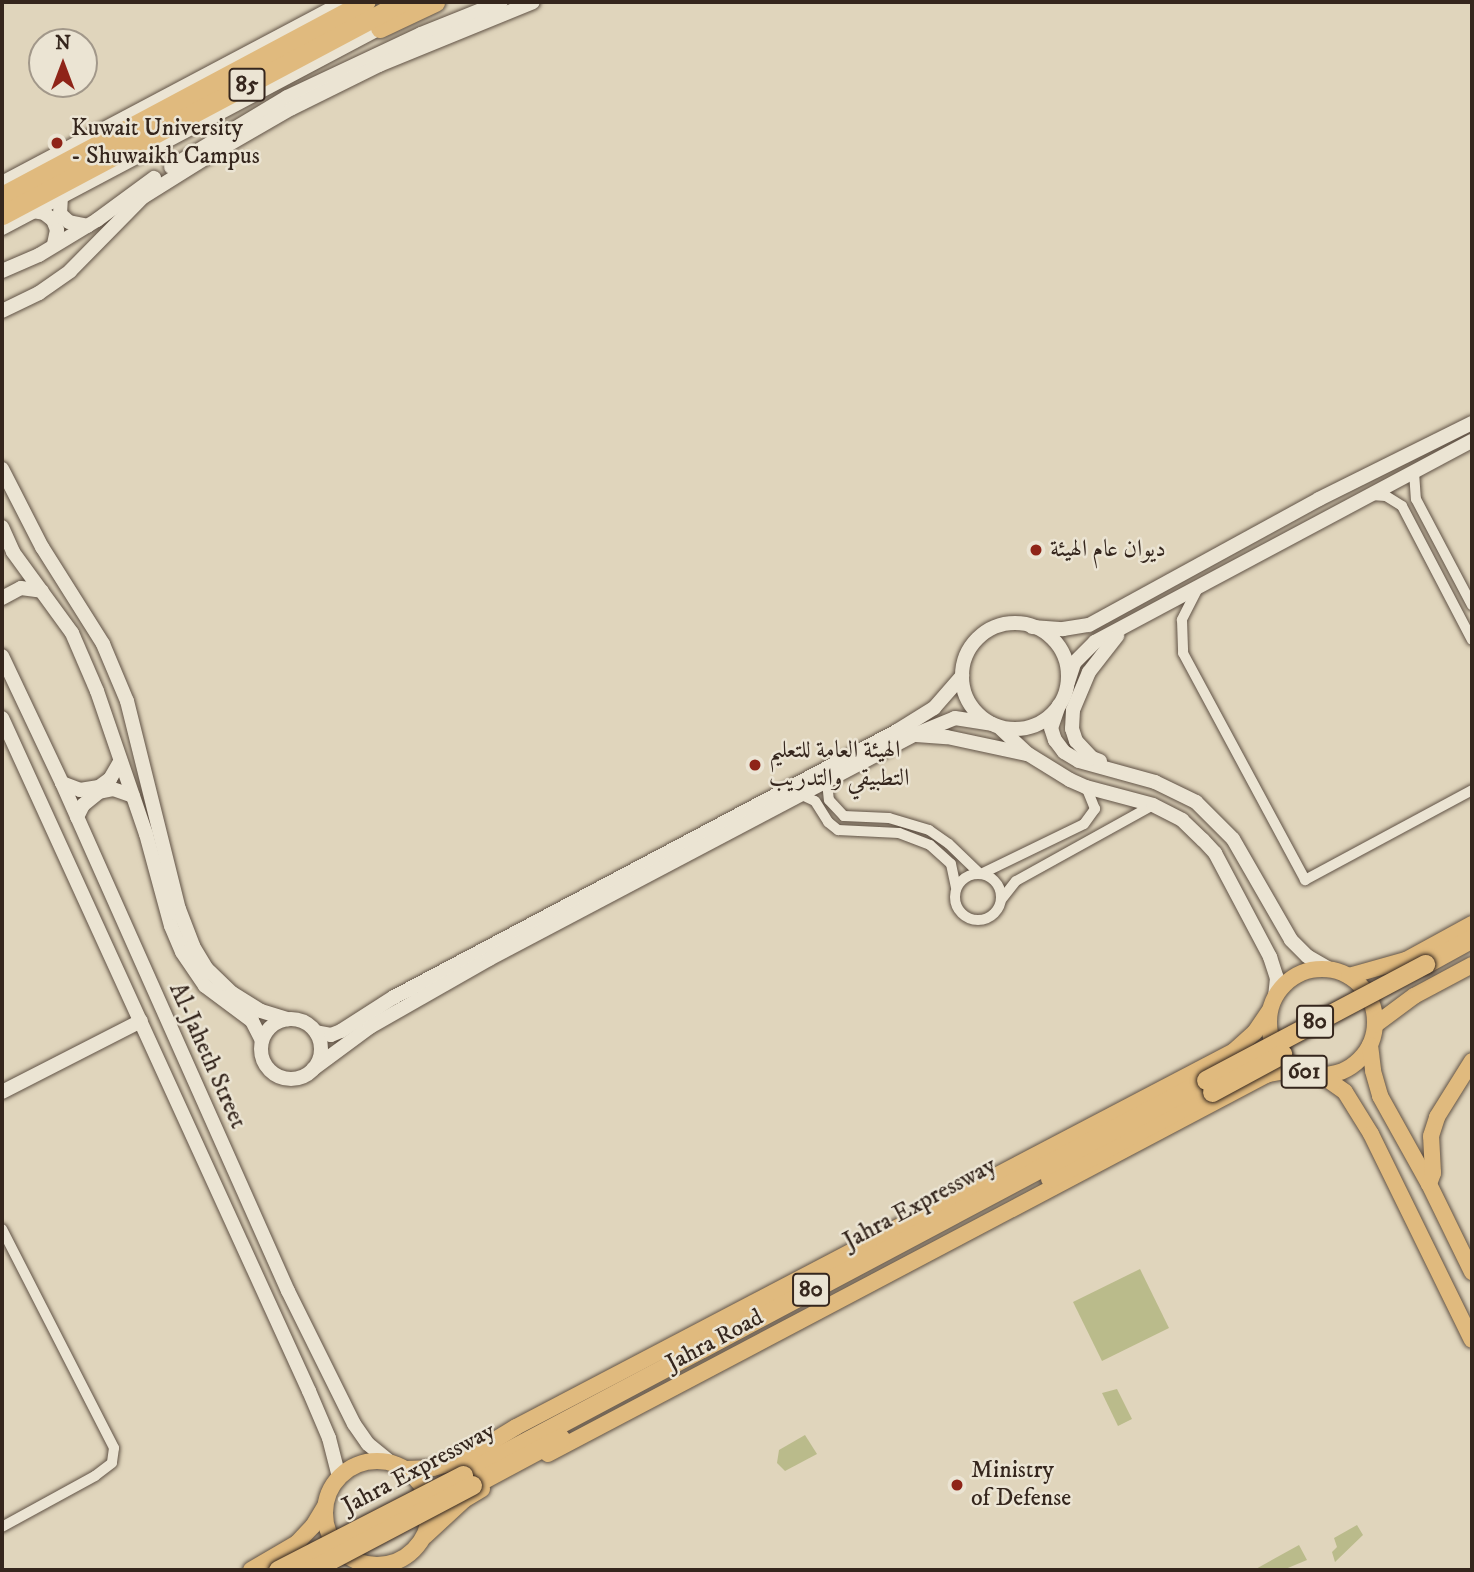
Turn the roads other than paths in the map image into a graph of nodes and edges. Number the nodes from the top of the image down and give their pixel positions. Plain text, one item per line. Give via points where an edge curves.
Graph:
1 (344, 2) edge
2 (366, 2) edge
3 (403, 2) edge
4 (428, 2) edge
5 (435, 2) edge
6 (501, 2) edge
7 (533, 2) edge
8 (464, 23) junction
9 (437, 33) junction
10 (366, 35) junction
11 (2, 183) edge
12 (2, 196) edge
13 (61, 196) junction
14 (33, 211) junction
15 (2, 215) edge
16 (88, 226) junction
17 (2, 228) edge
18 (54, 244) junction
19 (2, 271) edge
20 (2, 311) edge
21 (1472, 422) edge
22 (1472, 441) edge
23 (2, 469) edge
24 (1414, 472) junction
25 (1371, 495) junction
26 (1427, 520) junction
27 (2, 527) edge
28 (1412, 527) junction
29 (1193, 568) junction
30 (27, 571) junction
31 (1200, 587) junction
32 (2, 590) edge
33 (42, 591) junction
34 (2, 598) edge
35 (1472, 605) edge
36 (1032, 626) junction
37 (1125, 628) junction
38 (1472, 640) edge
39 (2, 656) edge
40 (962, 676) junction
41 (1068, 682) junction
42 (120, 685) junction
43 (97, 691) junction
44 (127, 701) junction
45 (1059, 705) junction
46 (104, 710) junction
47 (2, 718) edge
48 (995, 725) junction
49 (914, 735) junction
50 (1028, 754) junction
51 (120, 762) junction
52 (1130, 773) junction
53 (820, 781) junction
54 (62, 783) junction
55 (1086, 787) junction
56 (1472, 790) edge
57 (802, 795) junction
58 (132, 796) junction
59 (1153, 805) junction
60 (77, 817) junction
61 (1242, 853) junction
62 (1221, 864) junction
63 (642, 871) junction
64 (980, 874) junction
65 (956, 887) junction
66 (1001, 900) junction
67 (1472, 924) edge
68 (1472, 938) edge
69 (1472, 953) edge
70 (141, 963) junction
71 (1472, 964) edge
72 (1331, 970) junction
73 (117, 972) junction
74 (1349, 976) junction
75 (1273, 1003) junction
76 (288, 1019) junction
77 (141, 1021) junction
78 (1376, 1025) junction
79 (316, 1032) junction
80 (262, 1041) junction
81 (1370, 1045) junction
82 (1472, 1061) edge
83 (313, 1069) junction
84 (1297, 1069) junction
85 (1321, 1075) junction
86 (2, 1092) edge
87 (1387, 1106) junction
88 (1371, 1134) junction
89 (1429, 1184) junction
90 (2, 1229) edge
91 (1472, 1272) edge
92 (1472, 1340) edge
93 (390, 1462) junction
94 (406, 1469) junction
95 (339, 1478) junction
96 (325, 1506) junction
97 (2, 1527) edge
98 (425, 1536) junction
99 (364, 1564) junction
100 (251, 1570) edge
101 (278, 1570) edge
102 (311, 1570) edge
103 (325, 1570) edge

1 - 11 street
2 - 12 highway, 85
3 - 15 highway, 85
4 - 10 street
5 - 10 highway
6 - 8 street
7 - 8 street
8 - 9 street
9 - 16 street via 287,97 134,191
9 - 20 street via 292,108 156,188 70,271
10 - 13 street
13 - 14 street
13 - 16 street via 60,214 69,222
14 - 17 street
14 - 18 street via 53,220 57,230
16 - 18 street
18 - 19 street
21 - 29 street
22 - 24 street
23 - 42 street via 42,547 96,632
24 - 25 street
24 - 26 street via 1416,499
25 - 28 street via 1396,501
25 - 31 street
26 - 28 street
26 - 35 street
27 - 30 street
28 - 38 street
29 - 31 street
29 - 36 street via 1089,625 1077,629
30 - 32 street via 18,583
30 - 33 street
31 - 37 street
31 - 56 street via 1182,620 1182,653 1305,880
33 - 34 street via 21,588
33 - 43 street via 72,633
36 - 40 street via 1008,624 979,637 969,649
36 - 41 street via 1060,648
37 - 41 street via 1083,652
37 - 52 street via 1089,672 1073,710 1072,729 1076,741 1092,758
39 - 54 street, Al-Jaheth Street
40 - 48 street via 971,706
40 - 53 street via 923,716
41 - 45 street
42 - 43 street via 108,694
42 - 44 street
43 - 46 street
44 - 46 street via 116,699
44 - 76 street via 192,946 206,968 232,993 261,1011
45 - 48 street via 1033,726
45 - 52 street via 1051,728 1064,752 1079,761
46 - 51 street
47 - 73 street, Al-Jaheth Street
48 - 49 street via 955,718
48 - 50 street
49 - 50 street
49 - 53 street
50 - 55 street
51 - 54 street via 110,779 93,789 74,789
51 - 58 street
52 - 61 street via 1196,802
53 - 57 street
53 - 63 street
53 - 64 street via 844,816 889,818 929,830
54 - 60 street, Al-Jaheth Street
55 - 59 street
55 - 64 street via 1095,808 1084,824
57 - 63 street
57 - 65 street via 815,801 838,830 898,832 930,845 950,864
58 - 60 street via 113,789 99,792 83,804
58 - 80 street via 182,952 205,986 252,1021
59 - 62 street via 1182,820
59 - 66 street via 1016,881
60 - 70 street, Al-Jaheth Street
61 - 62 street
61 - 72 street via 1291,940
62 - 75 street via 1275,967
63 - 79 street via 394,997 341,1031 331,1035
63 - 83 street via 401,1009
64 - 65 street via 965,877
64 - 66 street via 998,886
65 - 66 street via 958,909 970,919 987,918
67 - 74 main road via 1406,960
68 - 101 highway, Jahra Expressway / 80, bridge
69 - 102 highway, Jahra Expressway / 80, bridge
70 - 73 street via 131,974
70 - 93 street, Al-Jaheth Street via 288,1291 354,1424 368,1444
71 - 78 main road via 1414,996
72 - 74 main road
72 - 75 main road via 1295,976
73 - 77 street, Al-Jaheth Street
74 - 78 main road via 1369,997
75 - 84 main road, 601 via 1269,1029 1276,1048
75 - 94 main road, Jahra Road via 1255,1032 1234,1051 516,1427 462,1460
76 - 79 street via 304,1022
76 - 80 street via 269,1028
77 - 86 street
77 - 95 street, Al-Jaheth Street via 309,1391 329,1438
78 - 81 main road
79 - 83 street via 321,1051
80 - 83 street via 263,1058 279,1076 295,1078
81 - 85 main road, 601 via 1350,1067
81 - 87 main road via 1376,1086
82 - 89 main road via 1437,1117 1430,1146 1433,1172
84 - 85 main road, 601
84 - 98 main road, Jahra Road via 1269,1074 492,1484 464,1500
85 - 88 main road, 601 via 1345,1092
87 - 88 main road via 1375,1102 1368,1108
87 - 89 main road
88 - 92 main road, 601
89 - 91 main road
90 - 97 street via 114,1448 112,1462 95,1476
93 - 94 main road
93 - 95 main road via 359,1464
94 - 98 main road via 419,1481 429,1503
95 - 96 main road
96 - 99 main road via 326,1523 336,1545
96 - 100 main road via 297,1543
98 - 99 main road via 416,1549 396,1562
99 - 103 main road

